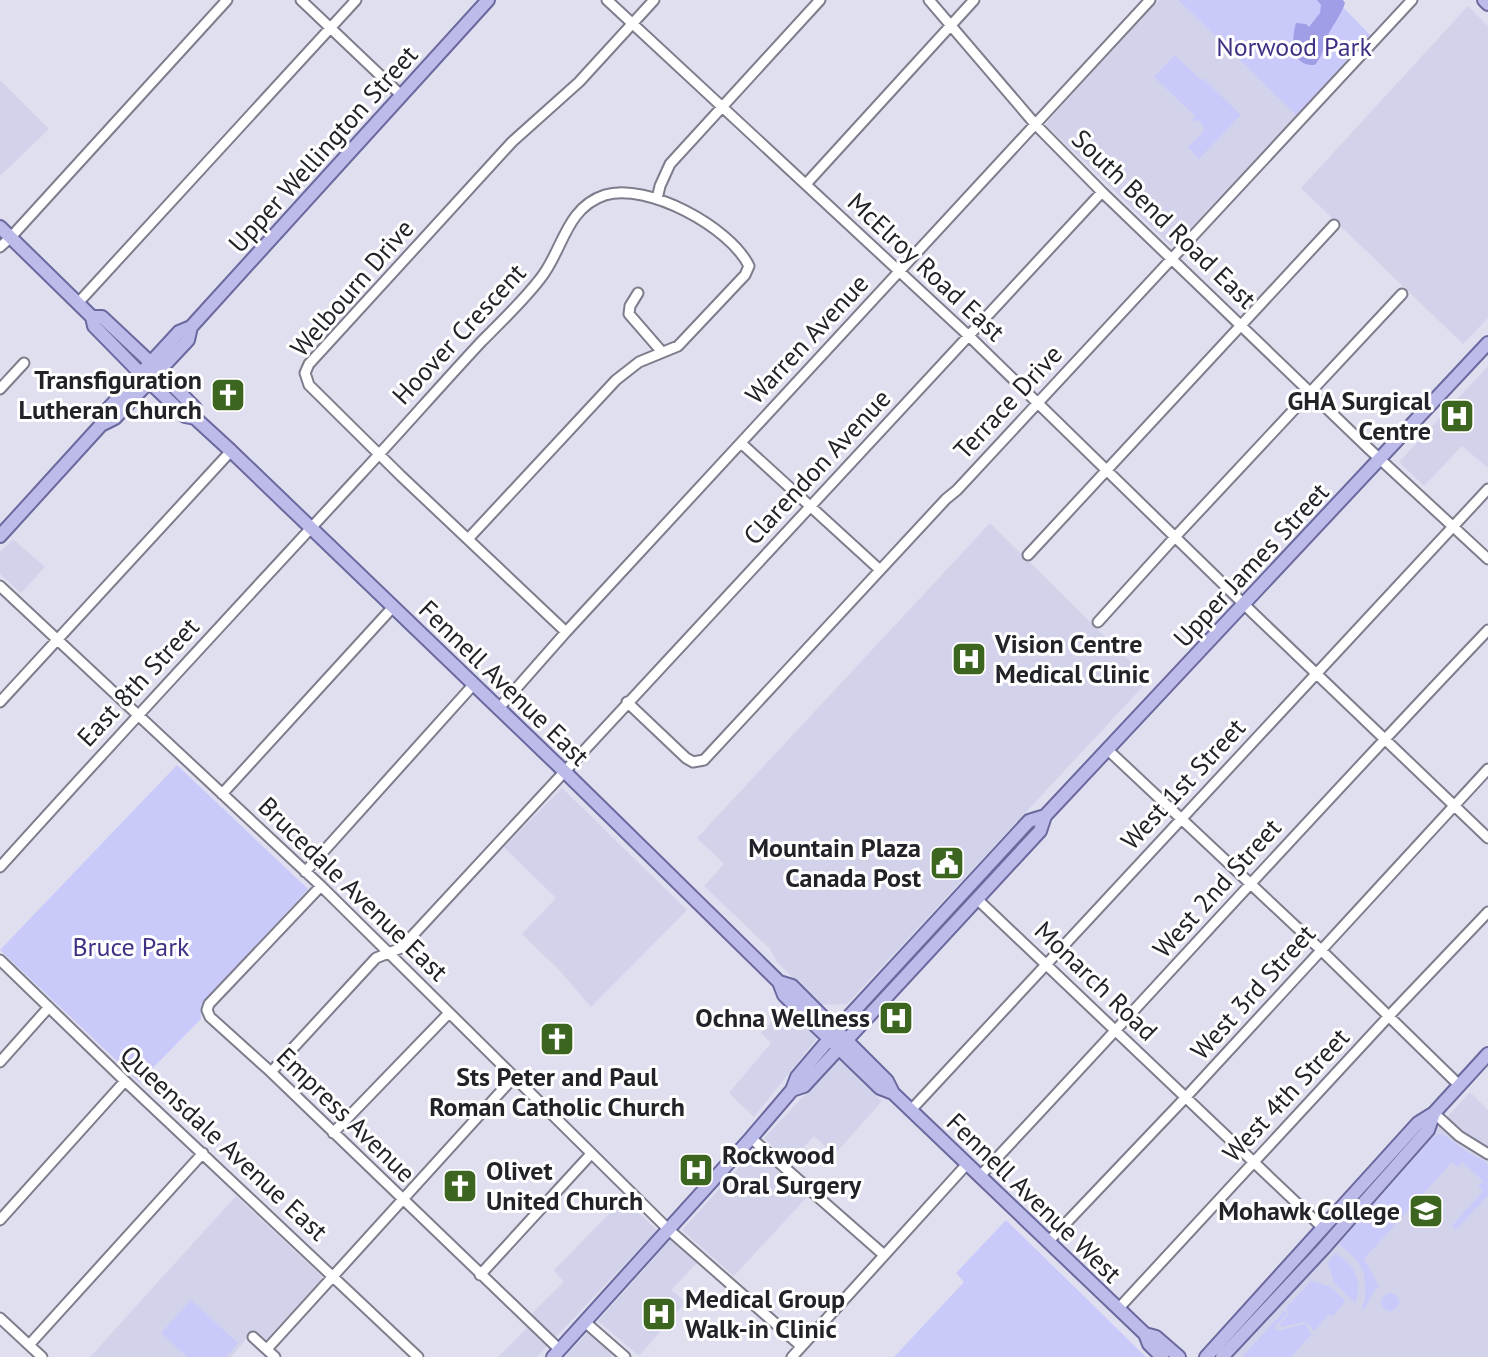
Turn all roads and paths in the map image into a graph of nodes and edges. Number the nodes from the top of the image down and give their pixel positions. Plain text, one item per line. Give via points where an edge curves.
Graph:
1 (227, 0) edge
2 (301, 0) edge
3 (356, 0) edge
4 (488, 0) edge
5 (607, 0) edge
6 (654, 0) edge
7 (820, 0) edge
8 (929, 0) edge
9 (974, 0) edge
10 (1150, 0) edge
11 (1412, 0) edge
12 (632, 24) junction
13 (951, 26) junction
14 (331, 28) junction
15 (402, 96) junction
16 (722, 108) junction
17 (1035, 124) junction
18 (806, 184) junction
19 (1102, 192) junction
20 (657, 199) junction
21 (1334, 225) dead end
22 (0, 227) edge
23 (11, 237) junction
24 (0, 247) edge
25 (1173, 258) junction
26 (900, 271) junction
27 (638, 293) dead end
28 (1402, 294) dead end
29 (78, 303) junction
30 (92, 317) junction
31 (1241, 326) junction
32 (970, 337) junction
33 (1488, 343) edge
34 (662, 352) junction
35 (24, 363) dead end
36 (155, 367) junction
37 (145, 378) junction
38 (0, 389) edge
39 (1310, 392) junction
40 (1038, 403) junction
41 (195, 418) junction
42 (741, 443) junction
43 (231, 451) junction
44 (379, 453) junction
45 (1380, 459) junction
46 (1106, 470) junction
47 (1488, 489) edge
48 (809, 506) junction
49 (1453, 526) junction
50 (310, 528) junction
51 (0, 536) edge
52 (1175, 537) junction
53 (468, 539) junction
54 (1028, 555) dead end
55 (1488, 559) edge
56 (880, 570) junction
57 (0, 586) edge
58 (1244, 605) junction
59 (393, 607) junction
60 (1098, 622) dead end
61 (1488, 630) edge
62 (566, 632) junction
63 (57, 640) junction
64 (1316, 674) junction
65 (474, 684) junction
66 (0, 702) edge
67 (627, 702) junction
68 (499, 708) junction
69 (137, 715) junction
70 (1383, 739) junction
71 (1108, 750) junction
72 (1488, 769) edge
73 (565, 772) junction
74 (222, 794) junction
75 (1454, 805) junction
76 (1045, 816) junction
77 (1181, 817) junction
78 (1488, 838) edge
79 (0, 867) edge
80 (305, 872) junction
81 (1250, 885) junction
82 (321, 886) junction
83 (977, 899) junction
84 (1488, 912) edge
85 (1321, 950) junction
86 (388, 952) junction
87 (0, 960) edge
88 (1046, 963) junction
89 (49, 1007) junction
90 (449, 1013) junction
91 (1388, 1017) junction
92 (1116, 1031) junction
93 (838, 1039) junction
94 (1488, 1054) edge
95 (0, 1062) edge
96 (271, 1072) junction
97 (514, 1077) junction
98 (125, 1081) junction
99 (1459, 1085) junction
100 (1186, 1097) junction
101 (911, 1110) junction
102 (1434, 1113) junction
103 (333, 1133) junction
104 (751, 1138) junction
105 (203, 1153) junction
106 (591, 1154) junction
107 (1488, 1154) edge
108 (1254, 1162) junction
109 (967, 1164) junction
110 (980, 1176) junction
111 (402, 1200) junction
112 (0, 1220) edge
113 (1323, 1228) junction
114 (669, 1230) junction
115 (1048, 1242) junction
116 (884, 1255) junction
117 (480, 1275) junction
118 (333, 1277) junction
119 (1118, 1309) junction
120 (0, 1318) edge
121 (585, 1322) junction
122 (1145, 1334) junction
123 (253, 1337) dead end
124 (29, 1345) junction
125 (801, 1346) junction
126 (267, 1349) junction
127 (557, 1354) edge
128 (42, 1357) edge
129 (275, 1357) edge
130 (418, 1357) edge
131 (625, 1357) edge
132 (792, 1357) edge
133 (1162, 1357) edge
134 (1179, 1357) edge
135 (1206, 1357) edge
136 (1222, 1357) edge

1 - 23 street
2 - 14 street
3 - 14 street
4 - 15 main road, Upper Wellington Street
5 - 12 street, McElroy Road East
6 - 12 street, Welbourn Drive
7 - 16 street
8 - 13 street, South Bend Road East
9 - 13 street
10 - 17 street, Warren Avenue
11 - 25 street, Terrace Drive
12 - 16 street, McElroy Road East
12 - 44 street, Welbourn Drive via 579,82 512,142 307,366 309,385
13 - 17 street, South Bend Road East
13 - 18 street
14 - 15 street
14 - 29 street
15 - 36 main road, Upper Wellington Street via 191,327 188,340
16 - 18 street, McElroy Road East
16 - 20 street via 670,164
17 - 19 street, South Bend Road East
17 - 26 street, Warren Avenue
18 - 26 street, McElroy Road East
19 - 25 street, South Bend Road East
19 - 32 street, Clarendon Avenue
20 - 34 street, Hoover Crescent via 701,220 728,240 749,266 678,346
20 - 44 street, Hoover Crescent via 629,193 588,203 573,218 543,276
21 - 31 street
22 - 23 main road, Fennell Avenue East
23 - 24 street
23 - 29 main road, Fennell Avenue East
25 - 31 street, South Bend Road East
25 - 40 street, Terrace Drive
26 - 32 street, McElroy Road East
26 - 42 street, Warren Avenue
27 - 34 street via 629,314
28 - 39 street
29 - 30 main road, Fennell Avenue East
30 - 36 main road, Fennell Avenue East via 102,317
30 - 37 main road, Fennell Avenue East via 94,326
31 - 39 street, South Bend Road East
31 - 46 street
32 - 40 street, McElroy Road East
32 - 48 street, Clarendon Avenue
33 - 45 main road, Upper James Street
34 - 53 street, Hoover Crescent via 616,380
35 - 38 street
36 - 37 main road, Upper Wellington Street
36 - 41 main road, Fennell Avenue East via 195,408
37 - 41 main road, Fennell Avenue East via 185,416
37 - 51 main road, Upper Wellington Street via 107,410 101,425
39 - 45 street, South Bend Road East
39 - 52 street
40 - 46 street, McElroy Road East
40 - 56 street, Terrace Drive
41 - 43 main road, Fennell Avenue East
42 - 48 street
42 - 62 street, Warren Avenue
43 - 50 main road, Fennell Avenue East
43 - 63 street
44 - 50 street, Hoover Crescent
44 - 53 street, Welbourn Drive
45 - 49 street, South Bend Road East
45 - 58 main road, Upper James Street
46 - 52 street, McElroy Road East
46 - 54 street
47 - 49 street, West 1st Street
48 - 56 street
48 - 67 street, Clarendon Avenue
49 - 55 street, South Bend Road East
49 - 64 street, West 1st Street
50 - 59 main road, Fennell Avenue East
50 - 69 street, East 8th Street
52 - 58 street, McElroy Road East
52 - 60 street
53 - 62 street, Welbourn Drive
56 - 67 street, Terrace Drive via 704,760 686,758
57 - 63 street, Brucedale Avenue East
58 - 64 street, McElroy Road East
58 - 71 main road, Upper James Street
59 - 65 main road, Fennell Avenue East
59 - 74 street
61 - 70 street, West 2nd Street
62 - 68 street, Warren Avenue
63 - 66 street
63 - 69 street, Brucedale Avenue East
64 - 70 street, McElroy Road East
64 - 77 street, West 1st Street
65 - 68 main road, Fennell Avenue East
65 - 80 street
67 - 73 street, Clarendon Avenue
68 - 73 main road, Fennell Avenue East
69 - 74 street, Brucedale Avenue East
69 - 79 street, East 8th Street
70 - 75 street, McElroy Road East
70 - 81 street, West 2nd Street
71 - 76 main road, Upper James Street
71 - 77 street
72 - 75 street, West 3rd Street
73 - 86 street, Clarendon Avenue via 401,948
73 - 93 main road, Fennell Avenue East via 779,982 784,995
74 - 80 street, Brucedale Avenue East
75 - 78 street, McElroy Road East
75 - 85 street, West 3rd Street
76 - 83 main road, Upper James Street via 1040,831
76 - 93 main road, Upper James Street via 1029,821
77 - 81 street
77 - 88 street, West 1st Street
80 - 82 street, Brucedale Avenue East
81 - 85 street
81 - 92 street, West 2nd Street
82 - 86 street, Brucedale Avenue East
82 - 96 street, Empress Avenue via 207,1010
83 - 88 street, Monarch Road
83 - 93 main road, Upper James Street
84 - 91 street, West 4th Street
85 - 91 street
85 - 100 street, West 3rd Street
86 - 90 street, Brucedale Avenue East
86 - 96 street, Clarendon Avenue via 376,958
87 - 89 street, Queensdale Avenue East
88 - 92 street, Monarch Road
88 - 101 street, West 1st Street
89 - 95 street
89 - 98 street, Queensdale Avenue East
90 - 97 street, Brucedale Avenue East
90 - 103 street
91 - 99 street
91 - 108 street, West 4th Street
92 - 100 street, Monarch Road
92 - 110 street, West 2nd Street
93 - 101 main road, Fennell Avenue West via 887,1081
93 - 104 main road, Upper James Street via 797,1077
94 - 99 main road
96 - 103 street, Empress Avenue
97 - 106 street, Brucedale Avenue East
97 - 111 street
98 - 105 street, Queensdale Avenue East
98 - 112 street
99 - 102 main road
100 - 108 street, Monarch Road
100 - 115 street, West 3rd Street
101 - 109 main road, Fennell Avenue West
102 - 107 street
102 - 113 main road via 1418,1123
102 - 136 main road via 1428,1130
103 - 111 street, Empress Avenue
104 - 114 main road, Upper James Street
104 - 116 street
105 - 118 street, Queensdale Avenue East
105 - 124 street
106 - 114 street, Brucedale Avenue East
106 - 117 street
108 - 113 street, Monarch Road
108 - 119 street, West 4th Street
109 - 110 main road, Fennell Avenue West
109 - 116 street
110 - 115 main road, Fennell Avenue West
111 - 117 street, Empress Avenue
111 - 118 street
113 - 135 main road
114 - 121 main road, Upper James Street
114 - 125 street, Brucedale Avenue East
115 - 119 main road, Fennell Avenue West
116 - 125 street
117 - 127 street, Empress Avenue
118 - 126 street
118 - 130 street, Queensdale Avenue East
119 - 122 main road, Fennell Avenue West
120 - 124 street
121 - 127 main road, Upper James Street
121 - 131 street
122 - 133 main road, Fennell Avenue West
122 - 134 main road, Fennell Avenue West
123 - 126 street
124 - 128 street
125 - 132 street
126 - 129 street

